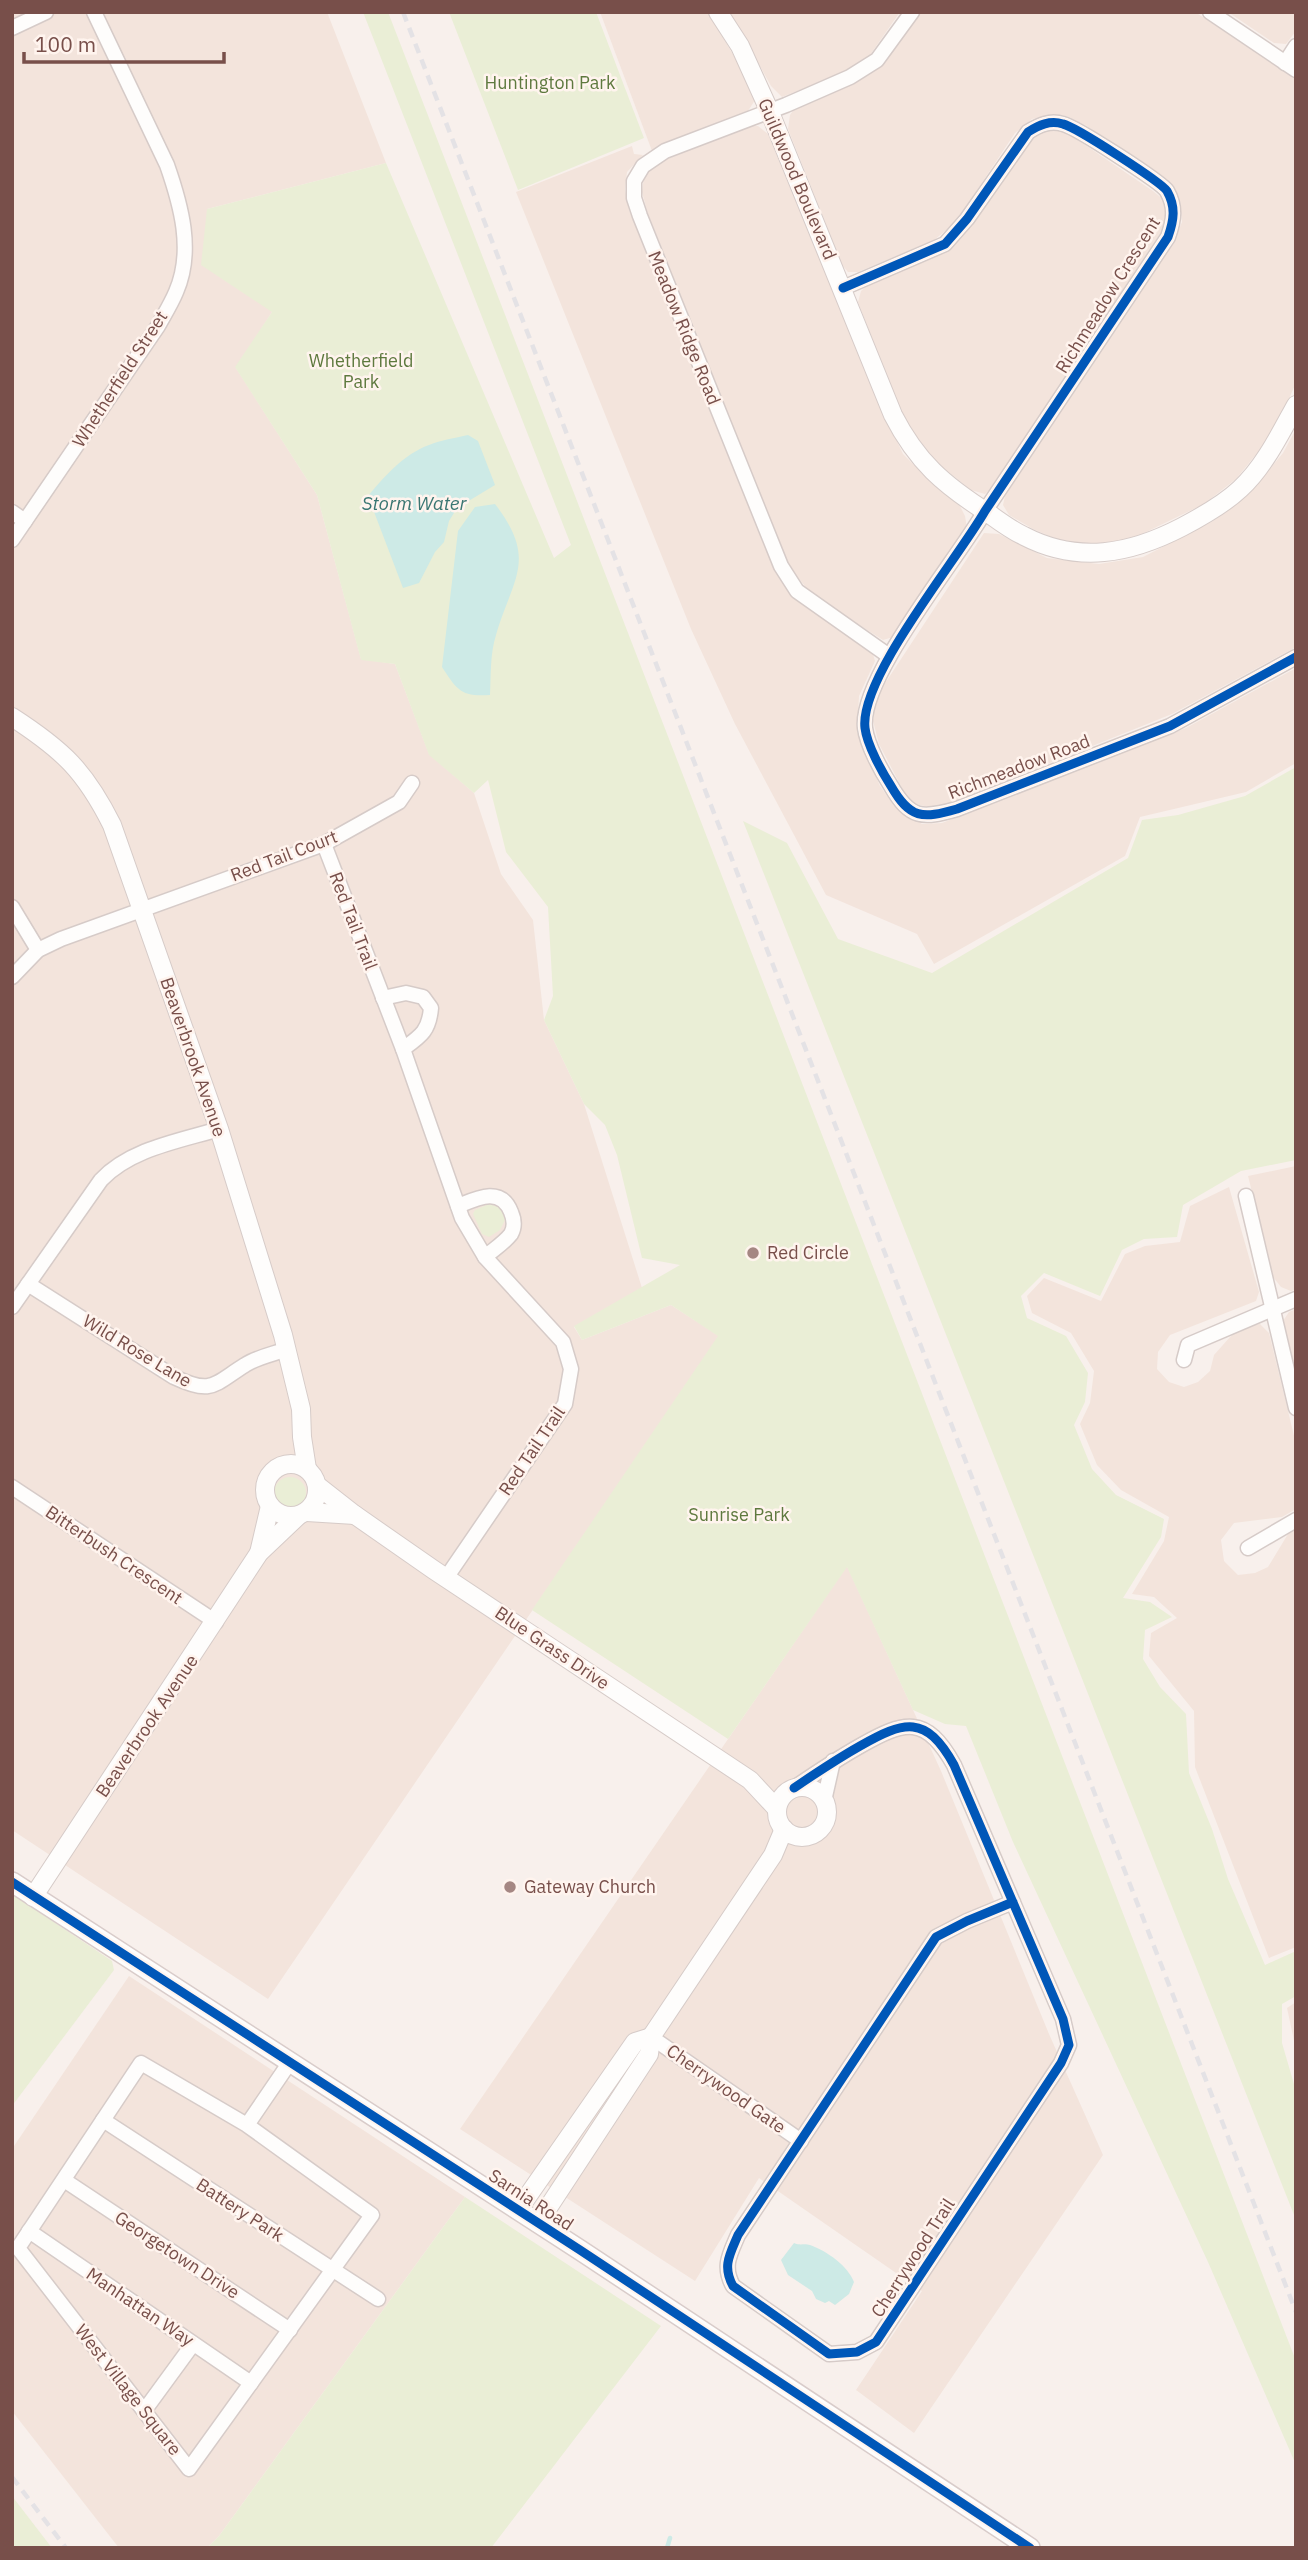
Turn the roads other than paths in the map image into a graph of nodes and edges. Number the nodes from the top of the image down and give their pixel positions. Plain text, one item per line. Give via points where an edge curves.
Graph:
1 (46, 12) edge
2 (94, 12) edge
3 (718, 12) edge
4 (912, 12) edge
5 (1210, 12) edge
6 (12, 28) edge
7 (1296, 46) edge
8 (1290, 66) edge
9 (769, 110) junction
10 (843, 288) junction
11 (1296, 405) edge
12 (985, 511) junction
13 (12, 512) edge
14 (25, 521) junction
15 (12, 540) edge
16 (889, 656) junction
17 (1296, 657) edge
18 (12, 717) edge
19 (412, 783) dead end
20 (324, 844) junction
21 (12, 907) edge
22 (142, 909) junction
23 (38, 950) junction
24 (12, 977) edge
25 (383, 998) junction
26 (403, 1049) junction
27 (219, 1129) junction
28 (1246, 1196) dead end
29 (458, 1206) junction
30 (485, 1257) junction
31 (28, 1284) junction
32 (1296, 1299) edge
33 (12, 1307) edge
34 (1271, 1308) junction
35 (288, 1349) junction
36 (1184, 1360) dead end
37 (1296, 1408) edge
38 (302, 1437) junction
39 (284, 1465) junction
40 (307, 1469) junction
41 (318, 1486) junction
42 (12, 1487) edge
43 (270, 1506) junction
44 (303, 1514) junction
45 (355, 1515) junction
46 (1296, 1520) edge
47 (1248, 1548) dead end
48 (259, 1553) junction
49 (446, 1578) junction
50 (216, 1622) junction
51 (833, 1761) junction
52 (750, 1780) junction
53 (792, 1789) junction
54 (824, 1801) junction
55 (777, 1809) junction
56 (791, 1833) junction
57 (12, 1882) edge
58 (33, 1897) junction
59 (1013, 1902) junction
60 (651, 2037) junction
61 (290, 2062) junction
62 (103, 2120) junction
63 (247, 2126) junction
64 (801, 2141) junction
65 (64, 2180) junction
66 (518, 2210) junction
67 (538, 2223) junction
68 (29, 2231) junction
69 (332, 2271) junction
70 (378, 2299) dead end
71 (290, 2330) junction
72 (193, 2344) junction
73 (251, 2383) junction
74 (144, 2411) junction
75 (1030, 2548) edge

1 - 6 street
2 - 14 street, Whetherfield Street via 167,165 185,230 183,266 177,290 158,326
3 - 9 street, Guildwood Boulevard via 740,46
4 - 9 street, Meadow Ridge Road via 877,60 850,77
5 - 8 street
7 - 8 street
9 - 10 street, Guildwood Boulevard
9 - 16 street, Meadow Ridge Road via 665,151 643,166 634,181 634,198 781,566 797,591
10 - 12 street, Guildwood Boulevard via 904,436 946,483
10 - 12 street, Richmeadow Crescent via 945,244 1028,132 1041,123 1062,123 1165,188 1173,204 1174,221 1168,237
11 - 12 street, Guildwood Boulevard via 1262,464 1240,490 1157,540 1122,551 1056,548 1024,537
12 - 16 street, Richmeadow Road
13 - 14 street
14 - 15 street, Whetherfield Street
16 - 17 street, Richmeadow Road via 867,705 865,729 901,805 916,814 935,815 1171,726
18 - 22 street, Beaverbrook Avenue via 49,741 97,794
19 - 20 street, Red Tail Court via 400,803
20 - 22 street, Red Tail Court
20 - 25 street, Red Tail Trail
21 - 23 street
22 - 23 street, Red Tail Court
22 - 27 street, Beaverbrook Avenue
23 - 24 street
25 - 26 street, Red Tail Trail
25 - 26 street via 406,993 423,996 431,1008 429,1024
26 - 29 street, Red Tail Trail
27 - 31 street via 111,1168
27 - 35 street, Beaverbrook Avenue
28 - 34 street
29 - 30 street, Red Tail Trail
29 - 30 street via 492,1196 500,1197 511,1210 510,1235
30 - 49 street, Red Tail Trail via 563,1342 571,1369 565,1404
31 - 33 street
31 - 35 street, Wild Rose Lane via 197,1388 218,1384 247,1363
32 - 34 street
34 - 36 street via 1188,1345
34 - 37 street
35 - 38 street, Beaverbrook Avenue
38 - 39 street
38 - 40 street, Beaverbrook Avenue
39 - 40 street
39 - 43 street via 268,1477 265,1487
40 - 41 street
41 - 44 street via 318,1496
41 - 45 street, Blue Grass Drive
42 - 50 street, Bitterbush Crescent
43 - 44 street via 287,1517
43 - 48 street, Beaverbrook Avenue
44 - 45 street
44 - 48 street, Beaverbrook Avenue
45 - 49 street, Blue Grass Drive
46 - 47 street
48 - 50 street, Beaverbrook Avenue
49 - 52 street, Blue Grass Drive
50 - 58 street, Beaverbrook Avenue
51 - 53 street, Cherrywood Trail
51 - 54 street
51 - 59 street, Cherrywood Trail via 892,1728 913,1727 935,1737 954,1765
52 - 53 street, Blue Grass Drive
52 - 55 street, Blue Grass Drive
53 - 54 street via 812,1789
53 - 55 street via 780,1798
54 - 56 street via 827,1810 814,1834
55 - 56 street via 778,1820
56 - 60 street
57 - 58 main road, Sarnia Road
58 - 61 main road, Sarnia Road
59 - 64 street, Cherrywood Trail via 936,1937
59 - 64 street, Cherrywood Trail via 1063,2019 1069,2045 876,2342 857,2352 830,2354 733,2286 727,2274 738,2235
60 - 64 street, Cherrywood Gate
60 - 66 street via 635,2042
60 - 67 street via 649,2054
61 - 63 street
61 - 66 main road, Sarnia Road
62 - 63 street, West Village Square via 141,2063
62 - 65 street, West Village Square
62 - 69 street, Battery Park
63 - 69 street, West Village Square via 372,2216
65 - 68 street, West Village Square
65 - 71 street, Georgetown Drive
66 - 67 main road, Sarnia Road
67 - 75 main road, Sarnia Road
68 - 72 street, Manhattan Way
68 - 74 street, West Village Square via 18,2248
69 - 70 street, Battery Park
69 - 71 street, West Village Square
71 - 73 street, West Village Square
72 - 73 street, Manhattan Way
72 - 74 street
73 - 74 street, West Village Square via 189,2469

